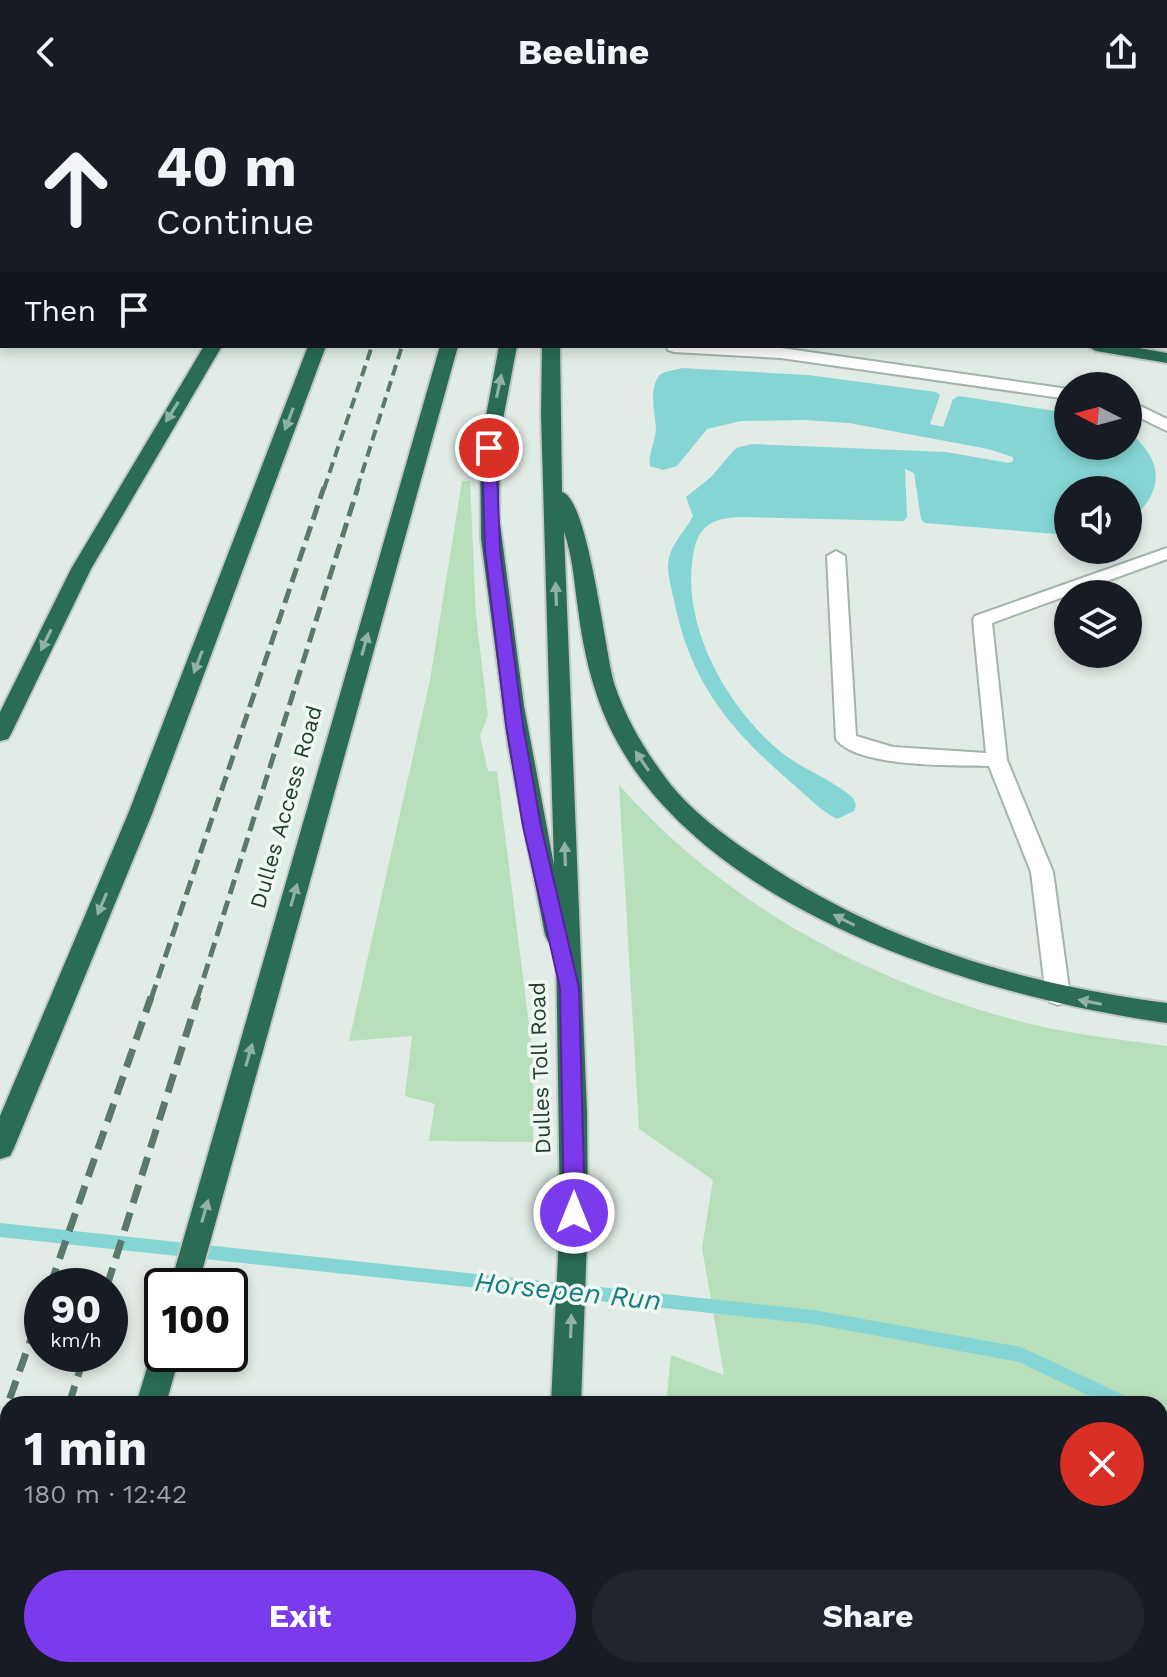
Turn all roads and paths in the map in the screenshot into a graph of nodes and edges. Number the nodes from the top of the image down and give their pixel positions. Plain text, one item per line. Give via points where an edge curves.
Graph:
1 (212, 348) edge
2 (316, 348) edge
3 (448, 348) edge
4 (508, 348) edge
5 (551, 348) edge
6 (689, 348) edge
7 (1108, 348) edge
8 (1167, 358) edge
9 (1054, 392) edge
10 (1142, 413) edge
11 (1167, 426) edge
12 (552, 471) junction
13 (1167, 553) edge
14 (836, 556) dead end
15 (0, 734) edge
16 (997, 760) junction
17 (569, 988) junction
18 (1058, 996) junction
19 (1167, 1013) edge
20 (0, 1148) edge
21 (189, 1268) edge
22 (160, 1372) edge
23 (153, 1396) edge
24 (566, 1396) edge

1 -> 15 highway via 87,557
2 -> 20 highway via 140,814
21 -> 3 highway, Dulles Access Road
17 -> 4 highway via 529,812 492,550 489,448
5 - 12 highway, Dulles Toll Road
6 - 9 lane via 796,355
7 - 8 highway
10 - 11 lane
17 -> 12 highway, Dulles Toll Road
18 -> 12 highway via 956,969 847,922 756,869 674,802 644,766 609,701 593,638 585,570
13 - 16 lane via 982,620
14 - 16 lane via 846,739 873,752
16 - 18 lane via 1042,872
24 -> 17 highway, Dulles Toll Road via 574,1213
19 -> 18 highway
22 - 23 highway

